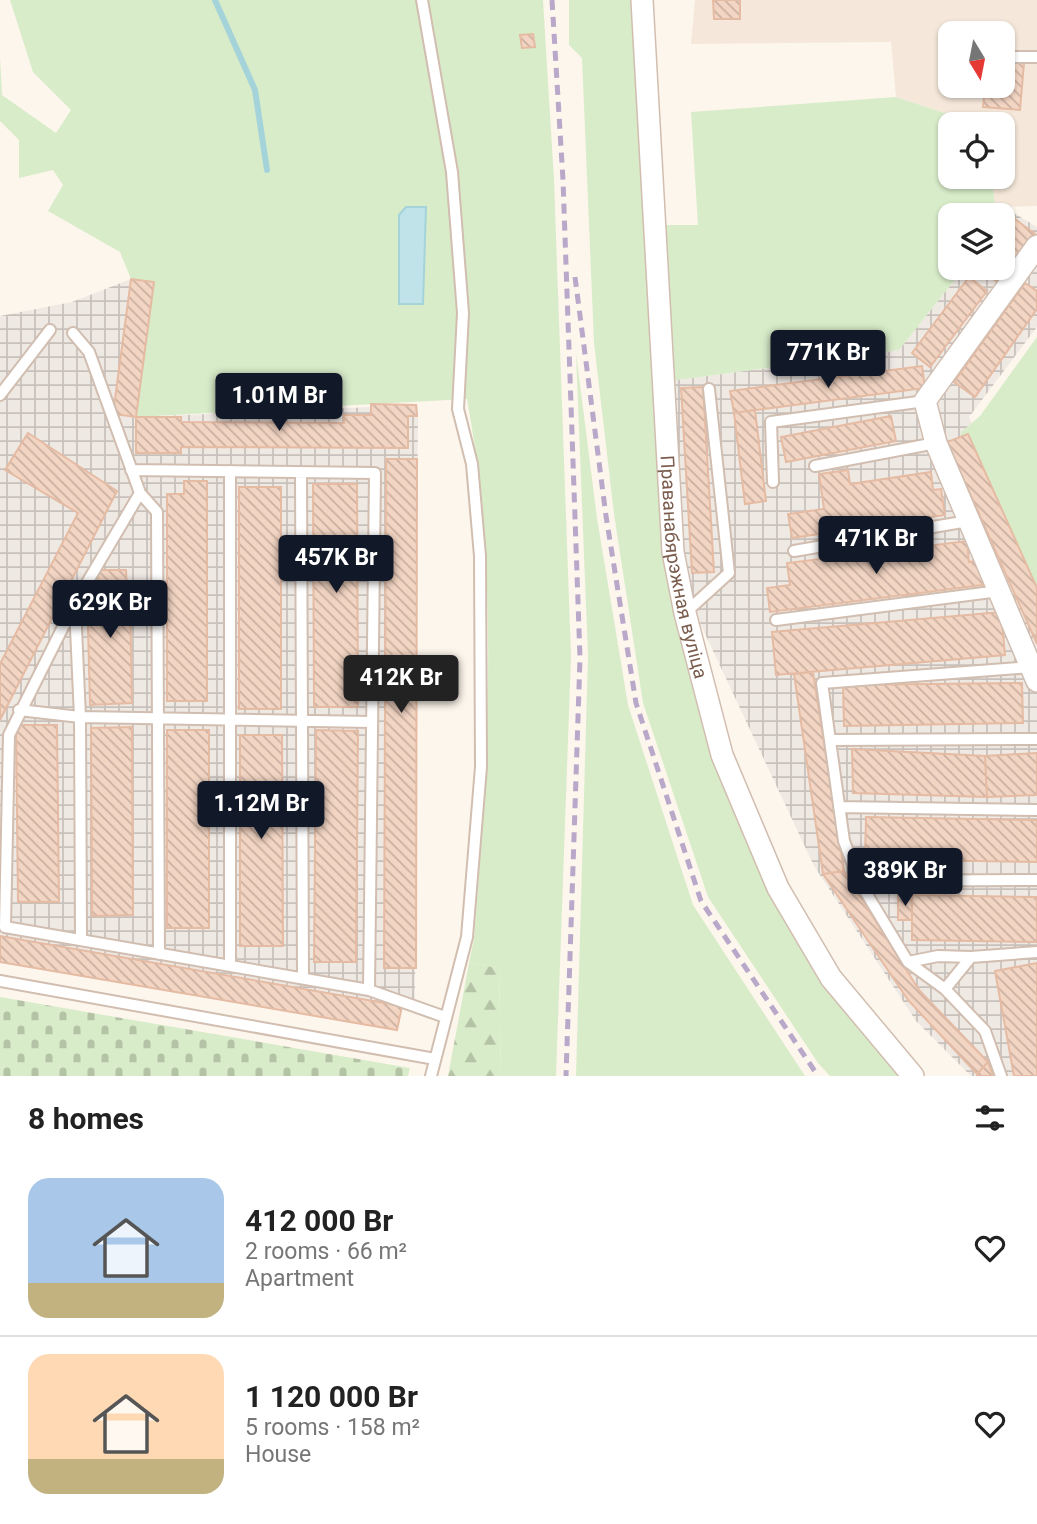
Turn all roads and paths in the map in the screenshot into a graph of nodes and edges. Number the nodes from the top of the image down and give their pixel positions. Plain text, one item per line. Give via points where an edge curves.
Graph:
1 (422, 0) edge
2 (642, 0) edge
3 (1015, 57) edge
4 (1037, 57) edge
5 (1037, 246) edge
6 (50, 330) dead end
7 (73, 333) dead end
8 (709, 388) dead end
9 (0, 395) edge
10 (925, 401) junction
11 (936, 443) junction
12 (815, 466) dead end
13 (131, 470) junction
14 (230, 471) junction
15 (301, 472) junction
16 (773, 482) dead end
17 (140, 493) junction
18 (968, 521) junction
19 (794, 551) dead end
20 (999, 591) junction
21 (75, 603) junction
22 (685, 613) junction
23 (776, 620) dead end
24 (1034, 674) edge
25 (19, 710) junction
26 (80, 717) junction
27 (158, 718) junction
28 (230, 719) junction
29 (302, 721) junction
30 (372, 722) junction
31 (1037, 739) edge
32 (830, 740) junction
33 (839, 807) junction
34 (1037, 810) edge
35 (1037, 880) edge
36 (859, 881) junction
37 (81, 939) junction
38 (1037, 951) edge
39 (159, 954) junction
40 (971, 957) junction
41 (908, 962) junction
42 (230, 966) junction
43 (303, 978) junction
44 (0, 981) edge
45 (945, 989) junction
46 (369, 990) junction
47 (445, 1017) junction
48 (435, 1059) junction
49 (431, 1076) edge
50 (913, 1076) edge
51 (1001, 1076) edge

1 - 47 lane via 452,172 463,313 458,408 472,464 480,556 481,767 467,937
2 - 22 street, Праванабярэжная вуліца via 673,552
3 - 4 lane
5 - 10 street
6 - 9 lane
7 - 13 lane via 89,352
8 - 22 lane via 729,573
10 - 11 street
10 - 16 lane via 771,422
11 - 12 lane
11 - 18 street
13 - 14 lane
13 - 17 lane
14 - 15 lane
14 - 28 lane
15 - 29 lane
15 - 30 lane via 375,473
17 - 21 lane
17 - 27 lane via 157,512
18 - 19 lane
18 - 20 street
20 - 23 lane
20 - 24 street
21 - 25 lane
21 - 26 lane
22 - 50 street, Праванабярэжная вуліца via 722,755 778,888 831,978
24 - 32 lane via 822,683
25 - 26 lane
25 - 37 lane via 9,735 5,927
26 - 27 lane
26 - 37 lane
27 - 28 lane
27 - 39 lane
28 - 29 lane
28 - 42 lane
29 - 30 lane
29 - 43 lane
30 - 46 lane
31 - 32 lane
32 - 33 lane
33 - 34 lane
33 - 36 lane via 844,841
35 - 36 lane
36 - 41 lane
37 - 39 lane
38 - 40 lane
39 - 42 lane
40 - 41 lane via 937,956
40 - 45 lane
41 - 45 lane
42 - 43 lane
43 - 46 lane
44 - 48 lane
45 - 51 lane via 985,1031
46 - 47 lane
47 - 48 lane
48 - 49 lane

